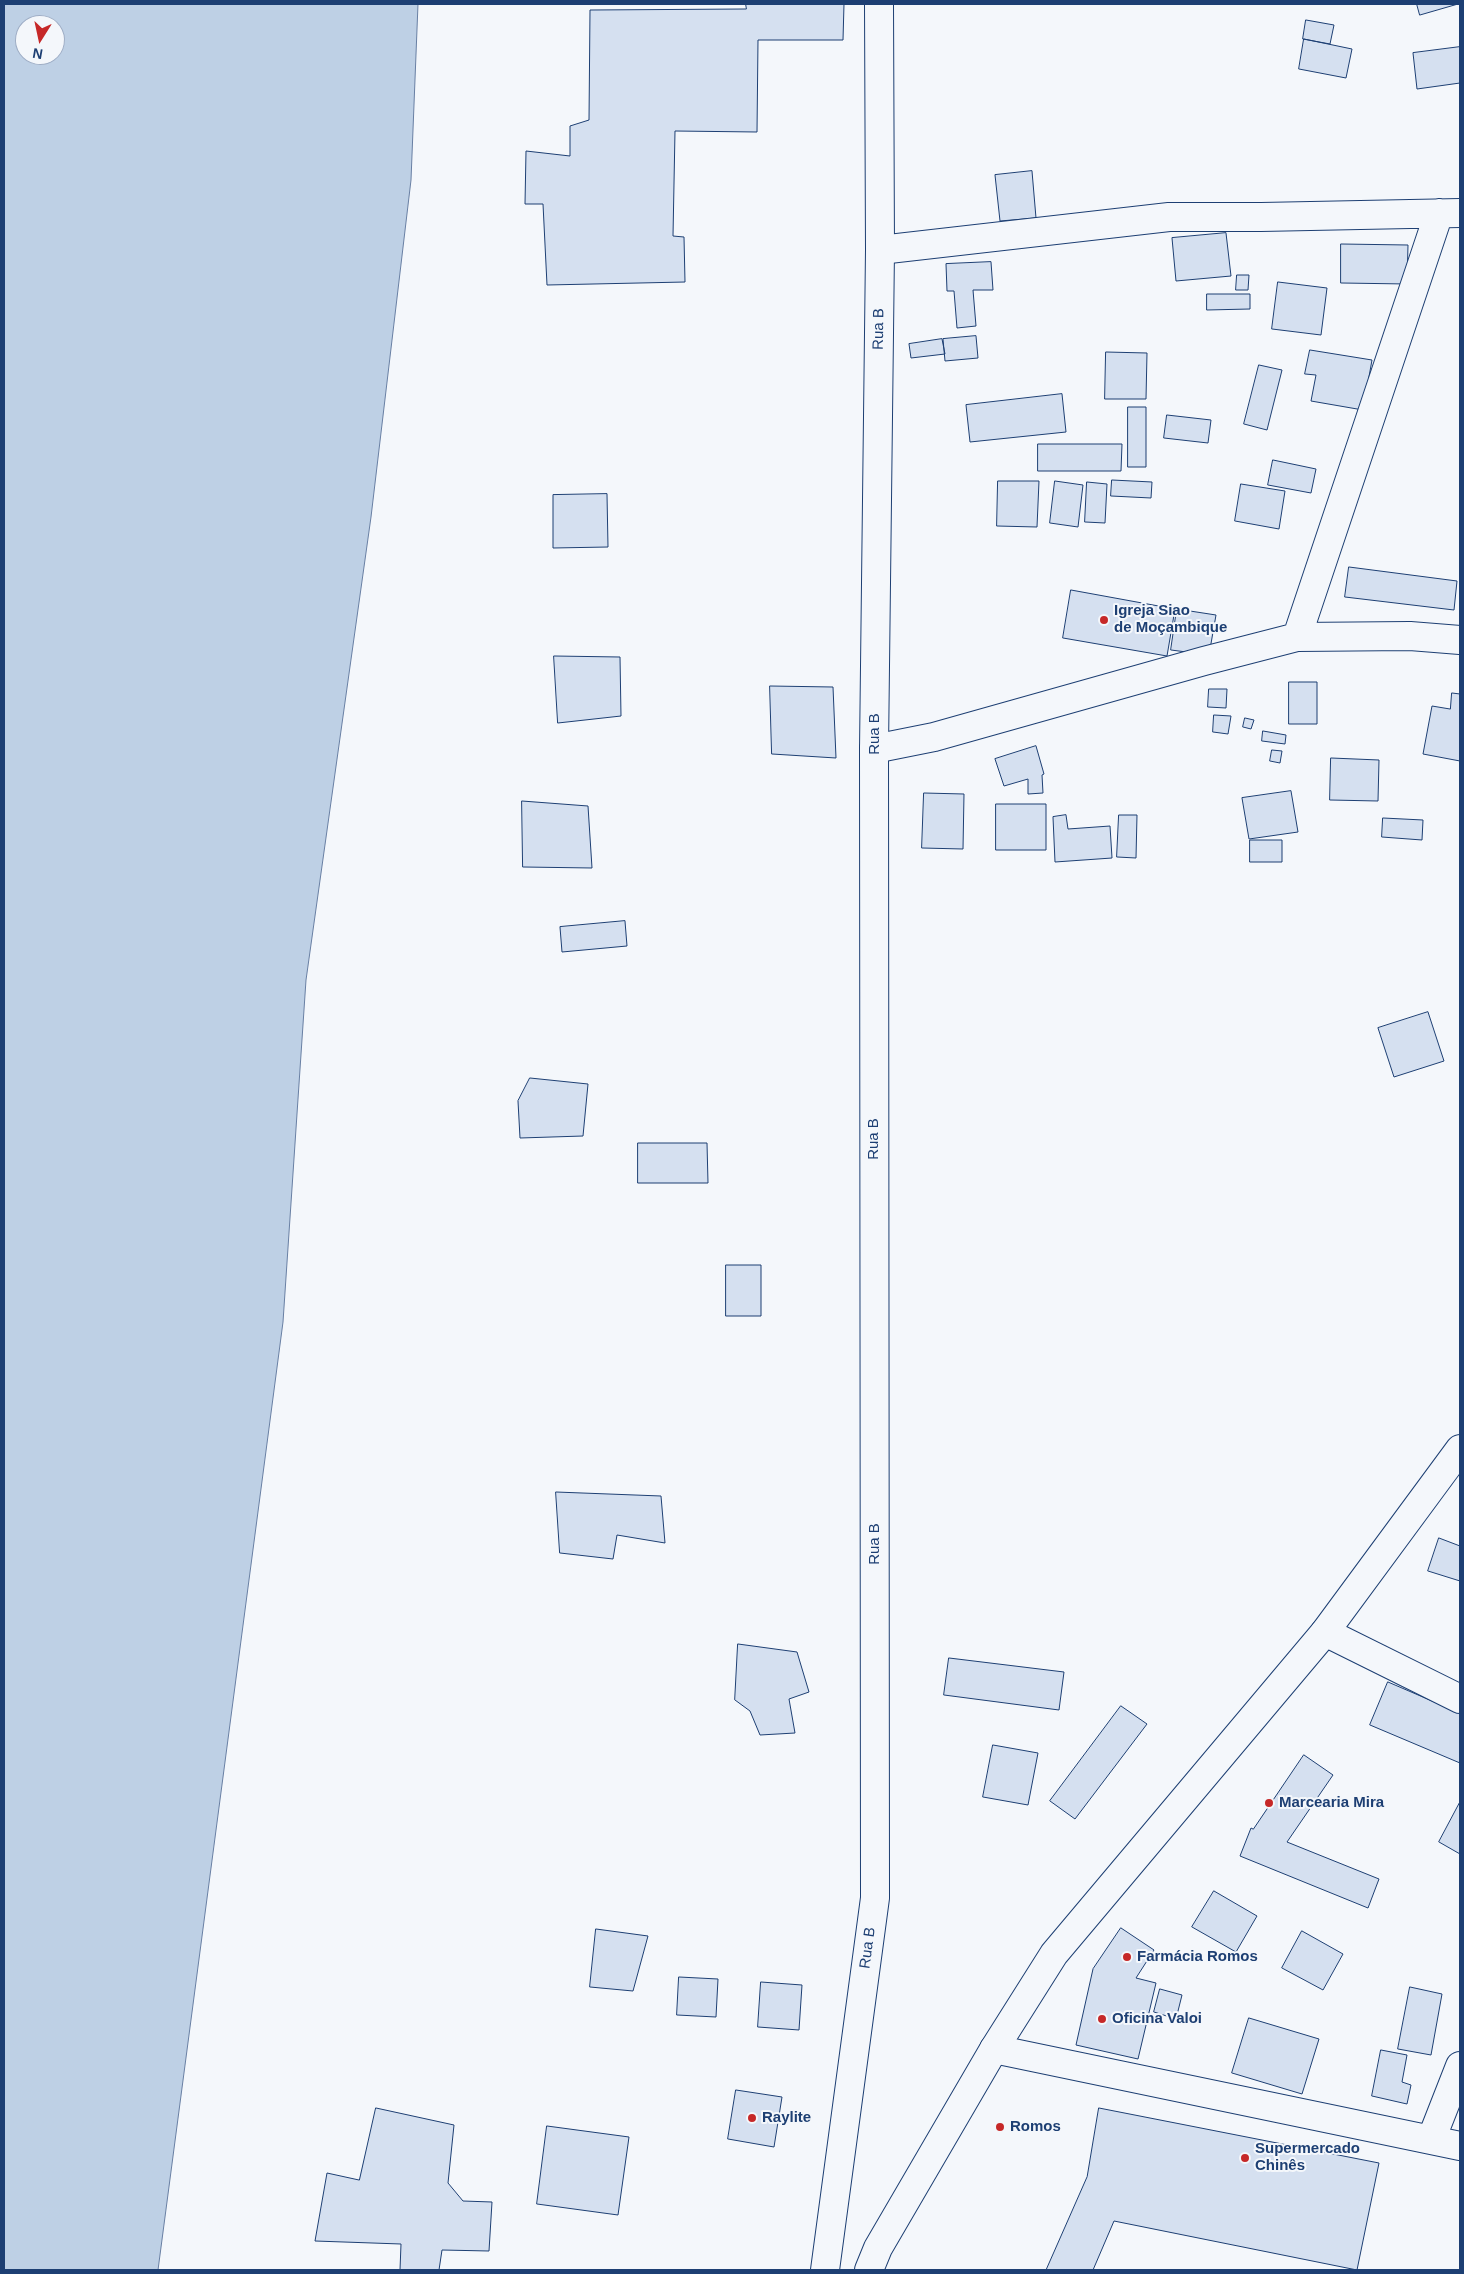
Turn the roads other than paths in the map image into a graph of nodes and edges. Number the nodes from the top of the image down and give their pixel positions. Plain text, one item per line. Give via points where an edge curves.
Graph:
1 (879, 4) edge
2 (1450, 213) edge
3 (880, 250) junction
4 (1297, 637) junction
5 (1460, 640) edge
6 (874, 749) junction
7 (1460, 1449) edge
8 (1325, 1632) junction
9 (1460, 1699) edge
10 (994, 2049) junction
11 (1460, 2066) edge
12 (1431, 2140) junction
13 (1460, 2146) edge
14 (825, 2270) edge
15 (869, 2270) edge

1 - 3 street, Rua B
2 - 3 street via 1169,216
2 - 4 street
3 - 6 street, Rua B
4 - 5 street via 1410,636
4 - 6 street via 1204,660 934,737
6 - 14 street, Rua B via 875,1898
7 - 8 street
8 - 9 street
8 - 10 street via 1054,1954
10 - 12 street
10 - 15 street via 878,2248
11 - 12 street
12 - 13 street

